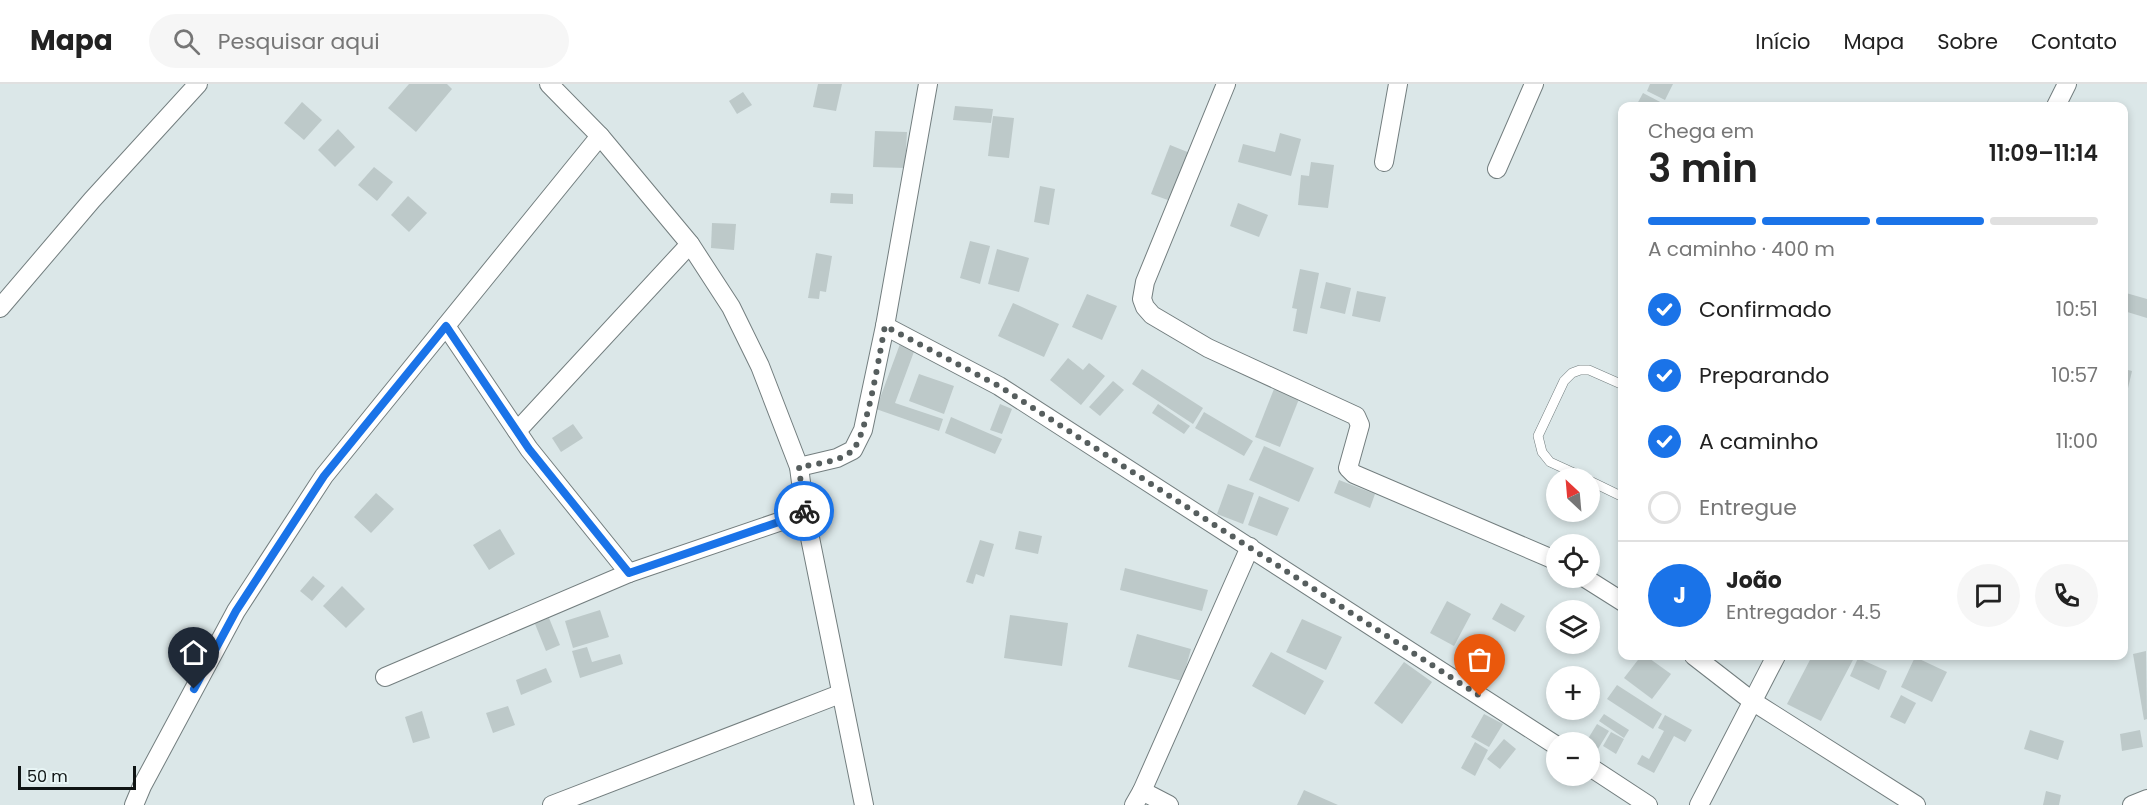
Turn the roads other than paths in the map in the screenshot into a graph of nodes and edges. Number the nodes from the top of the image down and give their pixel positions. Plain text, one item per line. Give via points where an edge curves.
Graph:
1 (198, 84) edge
2 (549, 84) edge
3 (928, 84) edge
4 (1226, 84) edge
5 (1398, 84) edge
6 (1534, 84) edge
7 (2067, 84) edge
8 (2058, 102) edge
9 (600, 136) junction
10 (1384, 162) dead end
11 (1497, 169) dead end
12 (690, 244) junction
13 (0, 308) edge
14 (446, 326) junction
15 (885, 326) junction
16 (1618, 383) edge
17 (517, 431) junction
18 (799, 467) junction
19 (1563, 468) edge
20 (1600, 486) edge
21 (1618, 494) edge
22 (805, 513) junction
23 (1250, 547) junction
24 (1546, 556) edge
25 (629, 573) junction
26 (1600, 587) edge
27 (1618, 599) edge
28 (1699, 660) edge
29 (1774, 660) edge
30 (385, 676) dead end
31 (840, 694) junction
32 (1752, 701) junction
33 (1546, 739) edge
34 (1600, 774) edge
35 (1138, 798) edge
36 (2147, 799) edge
37 (134, 805) edge
38 (552, 805) edge
39 (864, 805) edge
40 (1169, 805) edge
41 (1648, 805) edge
42 (1699, 805) edge
43 (1916, 805) edge
44 (2132, 805) edge

1 - 13 street
2 - 9 street
3 - 15 street
4 - 24 street via 1145,282 1144,307 1208,348 1356,416 1360,425 1348,468 1354,474
5 - 10 street
6 - 11 street
7 - 8 street
9 - 12 street
9 - 14 street
12 - 17 street
12 - 18 street via 731,307 760,366
14 - 17 street
14 - 37 street via 324,476 236,611
15 - 18 street via 863,430 853,450
15 - 23 street via 999,386
16 - 19 lane via 1589,370 1580,370 1564,381 1538,436 1542,452 1550,462
17 - 25 street
18 - 22 street
20 - 21 lane
22 - 25 street
22 - 31 street
23 - 33 street
23 - 35 street
25 - 30 street
26 - 27 street
28 - 32 street
29 - 32 street
31 - 38 street
31 - 39 street
32 - 42 street
32 - 43 street
34 - 41 street
35 - 40 street
36 - 44 street

